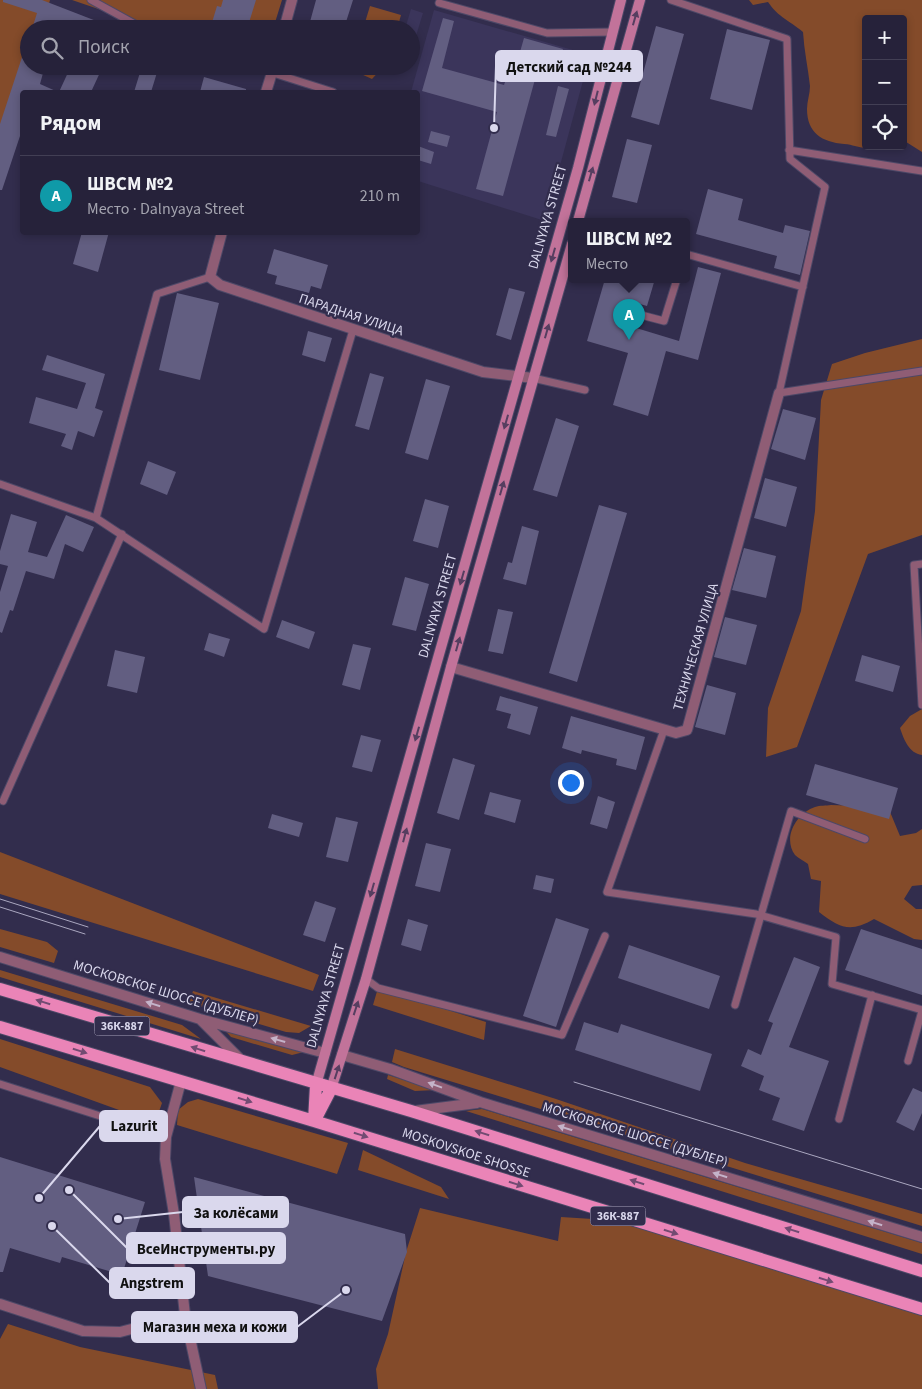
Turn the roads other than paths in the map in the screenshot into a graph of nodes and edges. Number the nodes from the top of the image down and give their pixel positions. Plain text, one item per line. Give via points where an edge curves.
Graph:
1 (92, 0) edge
2 (292, 0) edge
3 (621, 0) edge
4 (640, 0) edge
5 (671, 0) edge
6 (439, 3) dead end
7 (128, 20) edge
8 (286, 20) edge
9 (613, 32) junction
10 (271, 75) edge
11 (287, 75) edge
12 (267, 90) edge
13 (328, 90) edge
14 (789, 150) junction
15 (922, 171) edge
16 (579, 218) edge
17 (221, 235) edge
18 (690, 255) edge
19 (568, 258) edge
20 (210, 277) junction
21 (676, 283) edge
22 (803, 288) junction
23 (641, 315) dead end
24 (353, 330) junction
25 (922, 371) edge
26 (519, 375) junction
27 (533, 378) junction
28 (585, 390) dead end
29 (780, 393) junction
30 (0, 484) edge
31 (96, 518) junction
32 (122, 534) junction
33 (922, 564) edge
34 (451, 668) junction
35 (922, 705) edge
36 (664, 730) junction
37 (3, 801) dead end
38 (865, 839) dead end
39 (761, 916) junction
40 (605, 936) dead end
41 (0, 957) edge
42 (366, 979) junction
43 (0, 989) edge
44 (872, 995) junction
45 (736, 1005) dead end
46 (922, 1010) edge
47 (200, 1018) junction
48 (0, 1027) edge
49 (325, 1053) junction
50 (342, 1055) junction
51 (908, 1061) dead end
52 (245, 1063) junction
53 (181, 1081) junction
54 (0, 1084) edge
55 (316, 1085) junction
56 (331, 1089) junction
57 (480, 1102) junction
58 (411, 1111) junction
59 (839, 1119) dead end
60 (314, 1121) junction
61 (166, 1137) junction
62 (922, 1237) edge
63 (922, 1270) edge
64 (0, 1304) edge
65 (922, 1309) edge
66 (185, 1315) junction
67 (201, 1389) edge

1 - 7 lane
2 - 8 street
3 - 9 main road, DALNYAYA STREET
16 -> 4 main road
5 - 14 lane via 787,39
6 - 9 lane via 548,33
9 -> 26 main road, DALNYAYA STREET
10 - 12 street
11 - 13 lane
14 - 15 lane
14 - 22 lane via 790,159 825,187
17 - 20 street
18 - 22 lane
27 -> 19 main road, DALNYAYA STREET
20 - 24 street, ПАРАДНАЯ УЛИЦА via 229,288
20 - 31 lane via 157,294
21 - 23 lane via 664,321
22 - 29 lane
24 - 26 street, ПАРАДНАЯ УЛИЦА via 483,372
24 - 32 lane via 264,629
25 - 29 lane
26 - 27 street, ПАРАДНАЯ УЛИЦА
26 -> 49 main road, DALNYAYA STREET
27 - 28 lane
34 -> 27 main road, DALNYAYA STREET
29 - 36 street, ТЕХНИЧЕСКАЯ УЛИЦА via 686,730 680,734
30 - 31 lane
31 - 32 lane
32 - 37 lane
33 - 35 lane via 914,565
34 - 36 street, ТЕХНИЧЕСКАЯ УЛИЦА
42 -> 34 main road, DALNYAYA STREET
36 - 39 lane via 607,892
38 - 39 lane via 791,811
39 - 44 lane via 836,937 832,984
39 - 45 lane
40 - 42 lane via 562,1035 378,988
47 -> 41 street, МОСКОВСКОЕ ШОССЕ (ДУБЛЕР)
50 -> 42 main road, DALNYAYA STREET
52 -> 43 main road, MOSKOVSKOE SHOSSE / 36К-887
44 - 46 lane
44 - 59 lane
46 - 51 lane
49 -> 47 street, МОСКОВСКОЕ ШОССЕ (ДУБЛЕР)
47 - 52 street
48 -> 53 main road, MOSKOVSKOE SHOSSE / 36К-887
49 - 55 main road, DALNYAYA STREET
56 -> 50 main road, DALNYAYA STREET
57 -> 50 street, МОСКОВСКОЕ ШОССЕ (ДУБЛЕР)
52 - 55 main road, MOSKOVSKOE SHOSSE / 36К-887
53 -> 60 main road, MOSKOVSKOE SHOSSE / 36К-887
53 - 61 street
54 - 61 lane
55 - 56 main road, MOSKOVSKOE SHOSSE / 36К-887
55 - 60 main road, DALNYAYA STREET
56 - 58 main road, MOSKOVSKOE SHOSSE / 36К-887
56 - 60 main road, DALNYAYA STREET
57 - 58 street
62 -> 57 street, МОСКОВСКОЕ ШОССЕ (ДУБЛЕР)
63 -> 58 main road, MOSKOVSKOE SHOSSE / 36К-887
60 -> 65 main road, MOSKOVSKOE SHOSSE / 36К-887
61 - 66 street via 165,1159
64 - 66 street via 83,1331 120,1332
66 - 67 street

